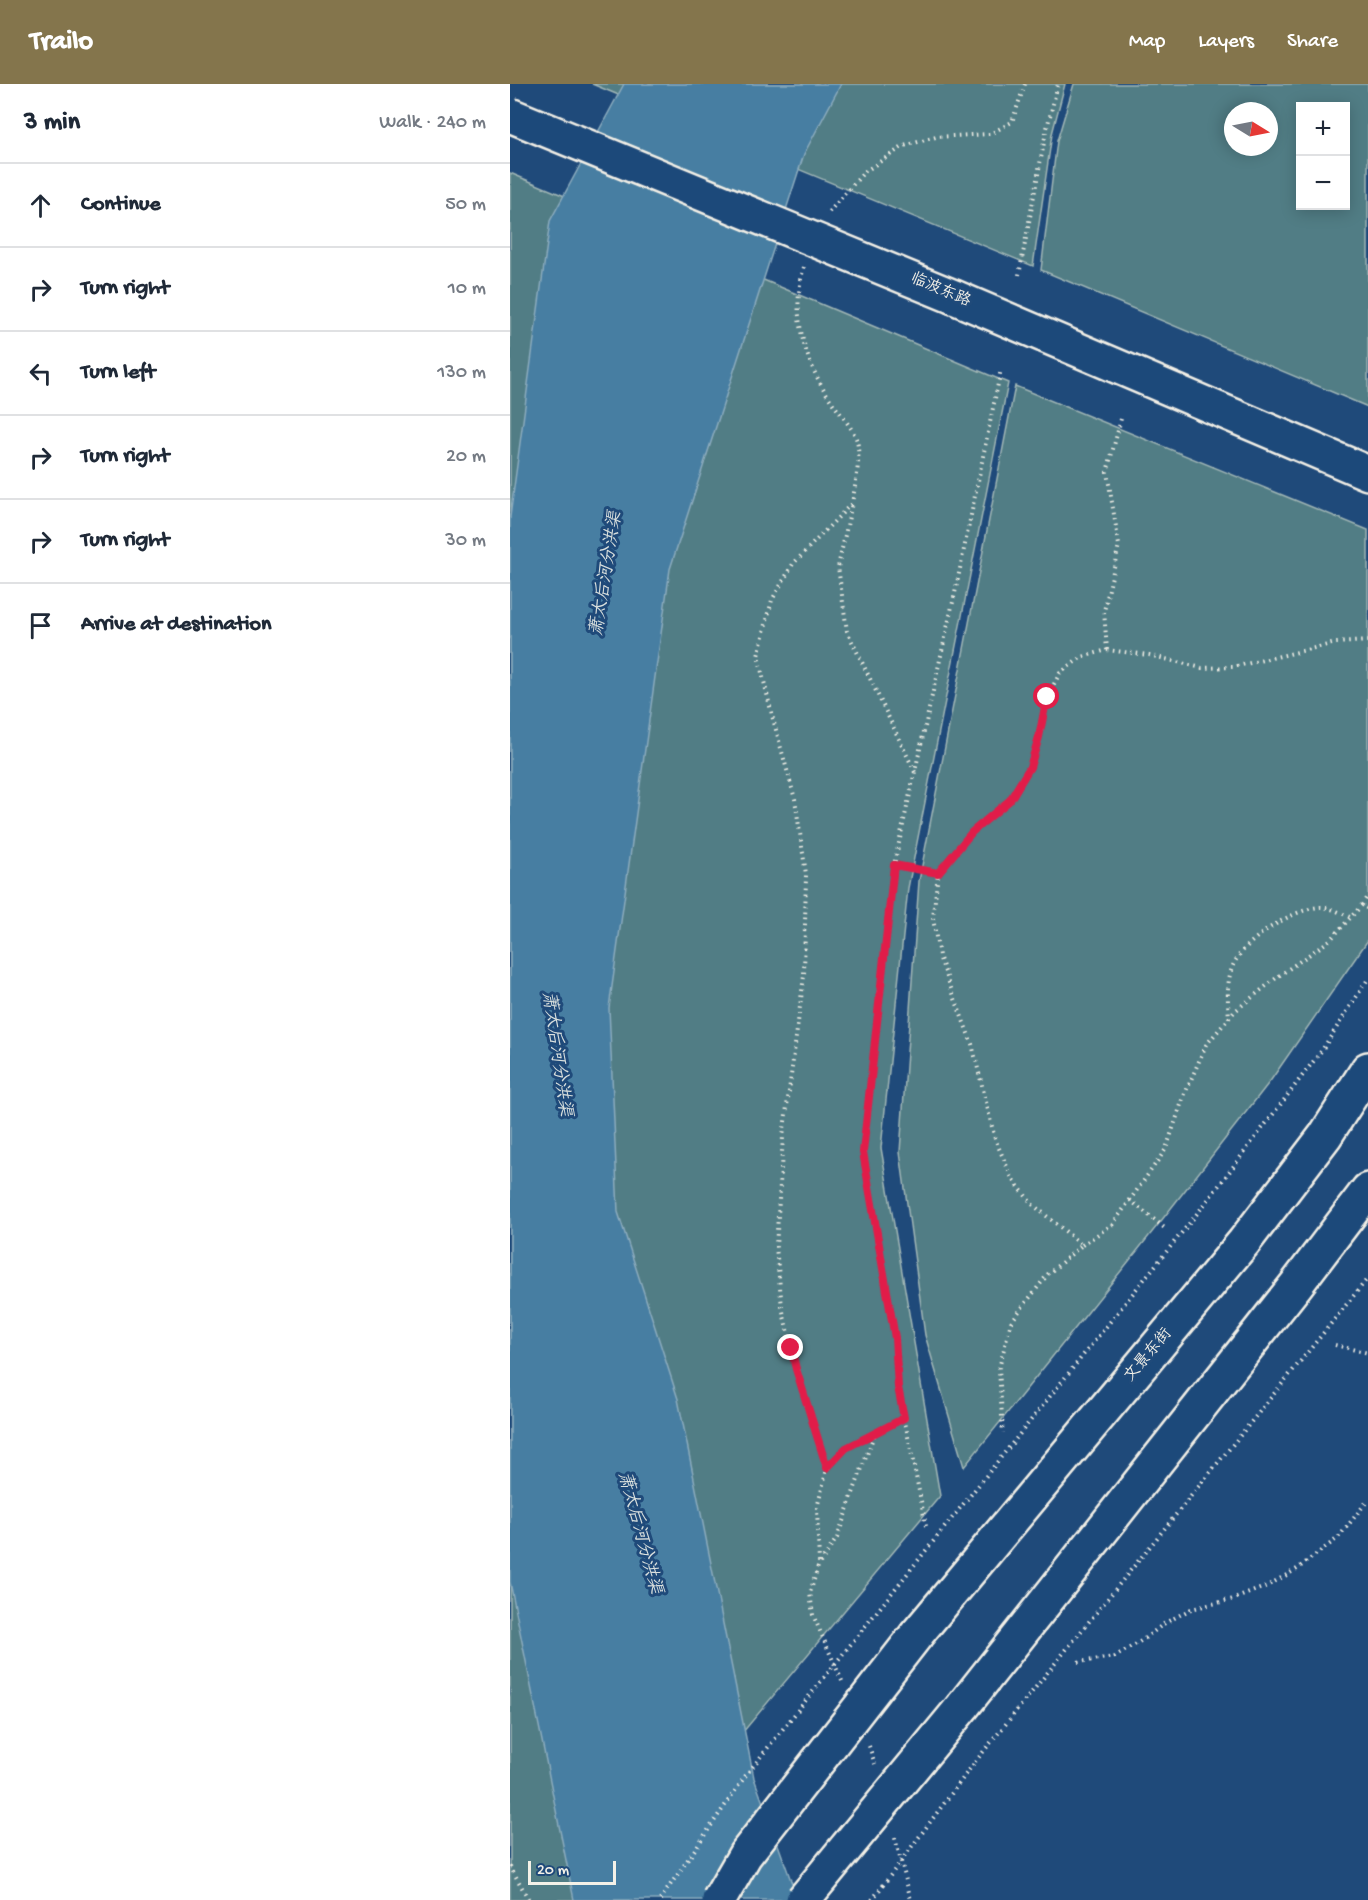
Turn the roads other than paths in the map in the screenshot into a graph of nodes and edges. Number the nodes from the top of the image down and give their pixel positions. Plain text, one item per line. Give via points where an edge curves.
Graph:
1 (510, 115) edge
2 (1368, 474) edge
3 (1368, 1069) edge
4 (1368, 1190) edge
5 (719, 1900) edge
6 (803, 1900) edge

1 - 2 main road, 临波东路, bridge via 954,297
3 - 5 main road, 文景东街, bridge via 1325,1136 1244,1242 917,1634 745,1855
4 - 6 main road, bridge via 963,1706

